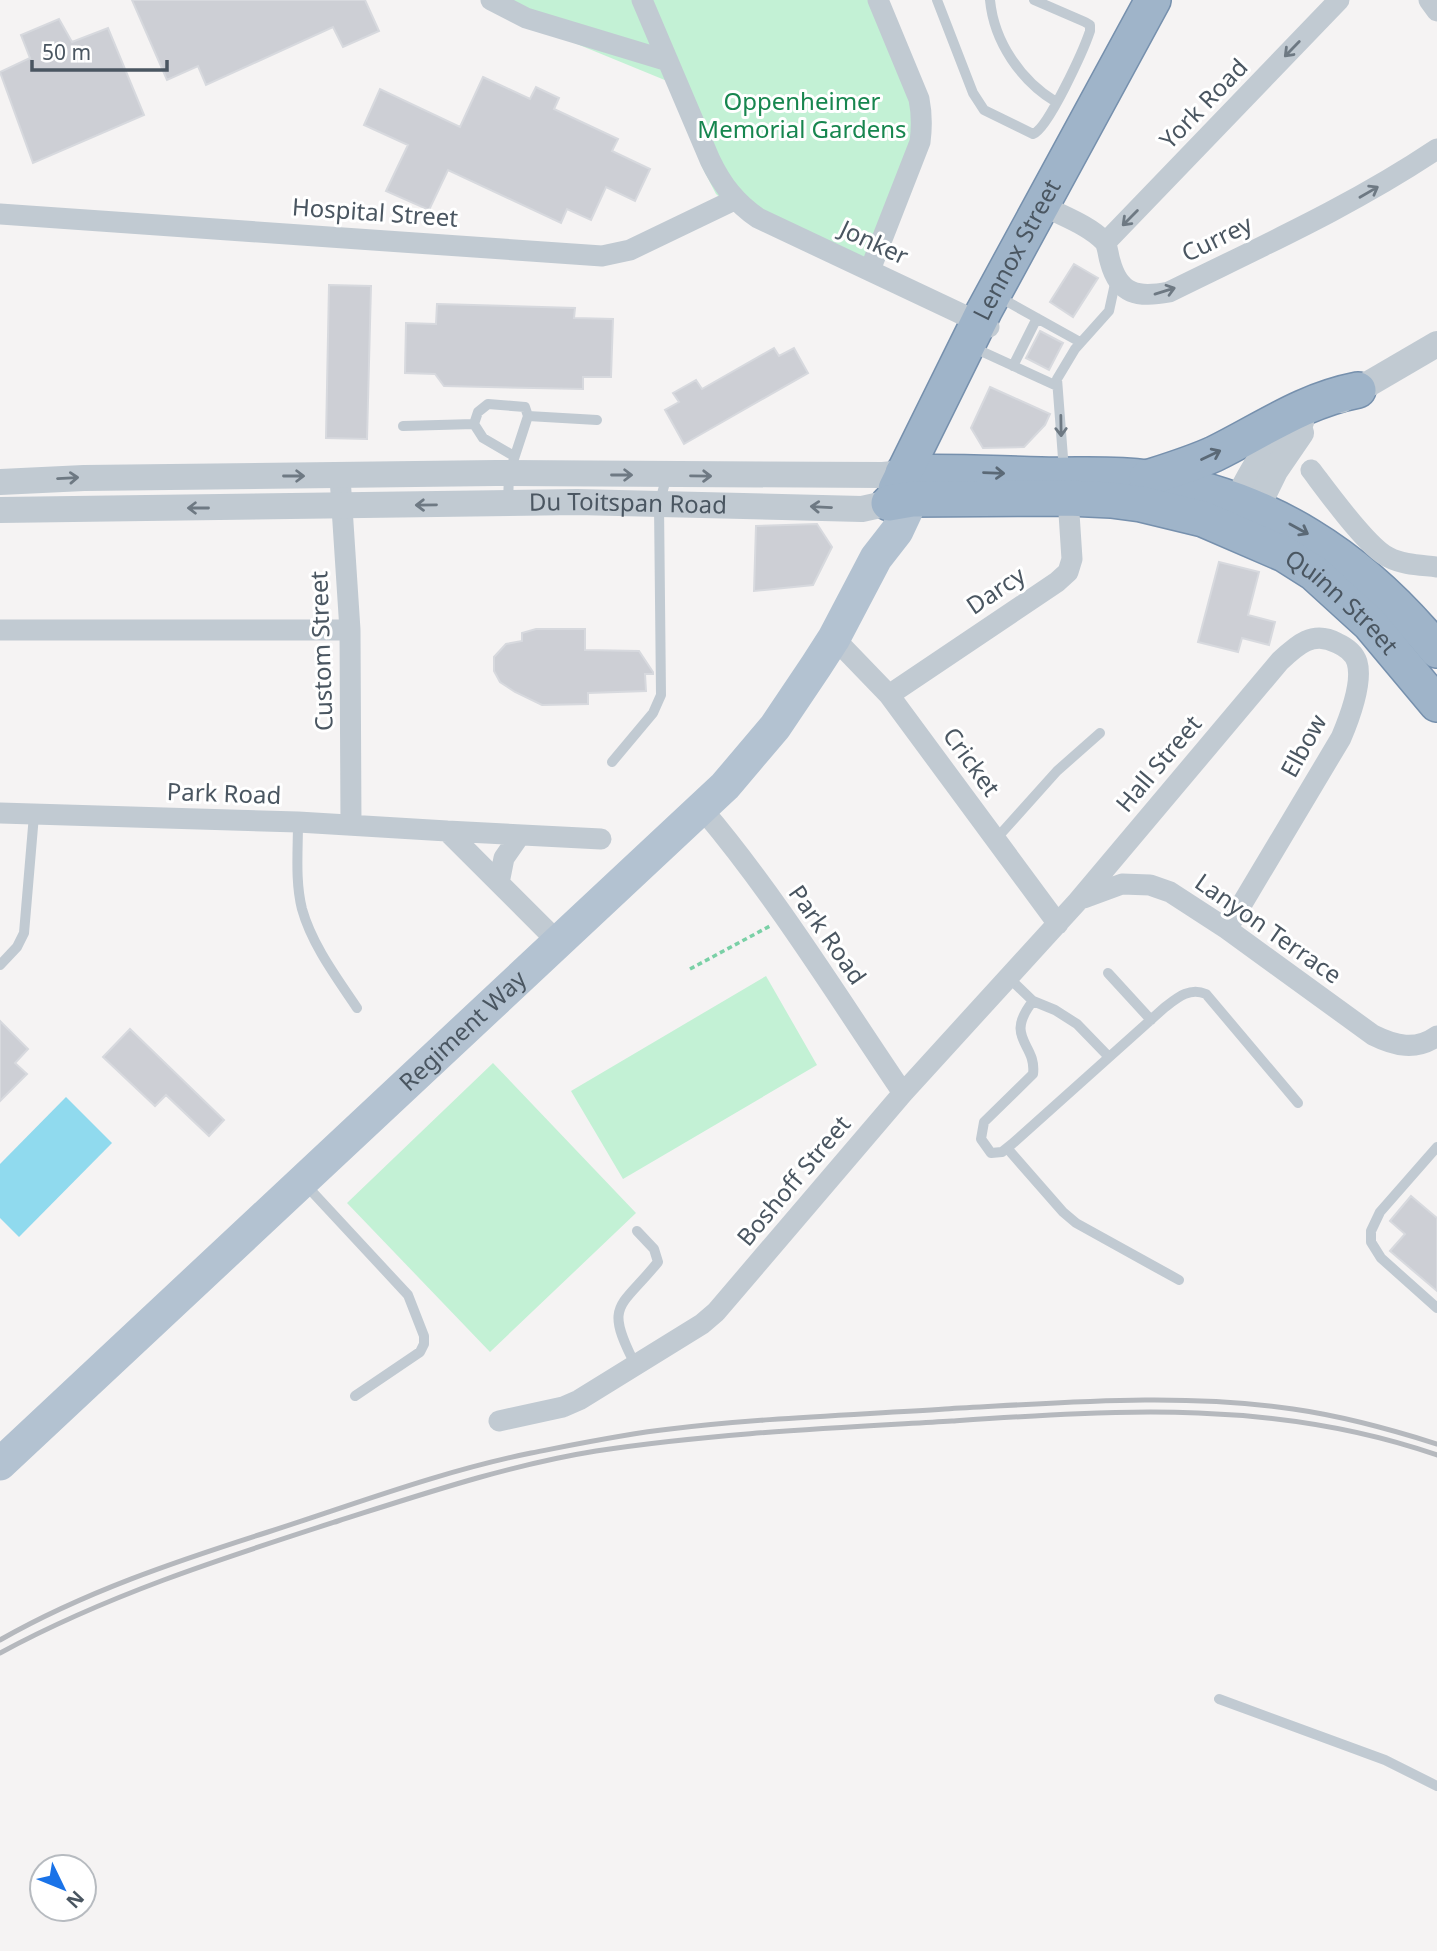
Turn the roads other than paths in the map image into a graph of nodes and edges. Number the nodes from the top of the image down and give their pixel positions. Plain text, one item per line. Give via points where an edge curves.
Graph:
1 (491, 0) edge
2 (642, 0) edge
3 (878, 0) edge
4 (937, 0) edge
5 (990, 0) edge
6 (1034, 0) edge
7 (1153, 0) edge
8 (1175, 0) edge
9 (1339, 0) edge
10 (668, 61) junction
11 (1056, 103) junction
12 (1437, 149) edge
13 (734, 200) junction
14 (1049, 209) junction
15 (0, 214) edge
16 (1106, 243) junction
17 (870, 270) junction
18 (1116, 279) junction
19 (1002, 331) junction
20 (1080, 342) junction
21 (1437, 344) edge
22 (1057, 386) junction
23 (1358, 390) junction
24 (528, 416) junction
25 (597, 420) dead end
26 (474, 424) junction
27 (403, 426) dead end
28 (512, 465) junction
29 (1311, 470) dead end
30 (667, 475) junction
31 (340, 477) junction
32 (1147, 478) junction
33 (0, 482) edge
34 (907, 487) junction
35 (1066, 487) junction
36 (508, 503) junction
37 (343, 506) junction
38 (659, 506) junction
39 (0, 510) edge
40 (1240, 519) junction
41 (1437, 566) edge
42 (0, 630) edge
43 (350, 630) junction
44 (834, 638) junction
45 (1437, 650) edge
46 (1280, 661) joint
47 (889, 695) junction
48 (1437, 704) edge
49 (1100, 733) dead end
50 (612, 762) dead end
51 (703, 810) junction
52 (0, 813) edge
53 (34, 815) junction
54 (298, 822) junction
55 (351, 825) junction
56 (447, 831) junction
57 (520, 835) junction
58 (601, 839) dead end
59 (996, 839) junction
60 (499, 883) junction
61 (1078, 901) junction
62 (1058, 924) junction
63 (1227, 929) junction
64 (558, 942) junction
65 (0, 965) edge
66 (1108, 973) dead end
67 (1008, 977) junction
68 (1033, 1001) junction
69 (357, 1008) dead end
70 (1151, 1020) junction
71 (1430, 1041) edge
72 (1109, 1057) junction
73 (903, 1093) junction
74 (1298, 1103) dead end
75 (1437, 1147) edge
76 (1007, 1148) junction
77 (302, 1181) junction
78 (636, 1231) dead end
79 (1179, 1280) dead end
80 (1437, 1308) edge
81 (636, 1366) junction
82 (355, 1396) dead end
83 (499, 1421) dead end
84 (0, 1464) edge
85 (1219, 1699) dead end
86 (1437, 1786) edge

1 - 10 street via 526,18
2 - 10 street
3 - 17 street via 919,99 922,128
4 - 11 lane via 984,110 1033,134 1041,130
5 - 11 lane via 1009,55 1020,72
6 - 11 lane via 1090,26
7 - 14 highway, Lennox Street
8 - 14 highway, Lennox Street
9 -> 16 street, York Road
10 - 13 street via 717,176
18 -> 12 street, Currey via 1129,292 1147,296 1168,292 1364,195
13 - 15 street, Hospital Street via 630,250 602,256
13 - 17 street, Jonker via 758,218
14 - 16 street via 1078,222
14 - 19 highway, Lennox Street
16 - 18 street
17 - 19 street, Jonker
18 - 20 lane via 1109,311
19 - 20 lane
19 - 22 lane
19 - 34 highway, Lennox Street
20 - 22 lane
21 - 23 street
22 -> 35 lane
32 -> 23 highway via 1212,455 1307,404
23 - 40 street via 1278,437 1268,448
24 - 25 lane
24 - 26 lane via 525,407 488,404 478,412
24 - 28 lane
26 - 27 lane
26 - 28 lane
28 -> 30 street, Du Toitspan Road
28 - 31 street, Du Toitspan Road
28 - 36 lane
29 - 41 street via 1385,556
30 -> 34 street, Du Toitspan Road via 883,475
30 - 38 lane
33 -> 31 street, Du Toitspan Road
31 - 37 street, Custom Street
32 - 35 highway, Du Toitspan Road
32 - 40 highway, Du Toitspan Road
34 - 35 highway, Du Toitspan Road
34 -> 38 street, Du Toitspan Road via 862,509
34 - 44 main road, Regiment Way via 897,531 876,558
35 - 40 highway, Du Toitspan Road via 1203,519
35 - 47 street, Darcy via 1072,559 1068,572
36 -> 37 street, Du Toitspan Road
36 - 38 street, Du Toitspan Road
37 -> 39 street, Du Toitspan Road
37 - 43 street, Custom Street
38 - 50 lane via 661,695 653,713
40 -> 45 highway, Quinn Street via 1284,521 1310,535 1352,564
40 - 48 highway, Quinn Street via 1314,573 1370,624
42 - 43 street
43 - 55 street, Custom Street
44 - 47 street, Cricket
44 - 51 main road, Regiment Way via 775,727
46 - 61 street, Hall Street
46 - 63 street, Elbow via 1302,641 1328,639 1351,652 1357,664 1355,695 1341,738
47 - 59 street, Cricket
49 - 59 lane via 1057,771
51 - 64 main road, Regiment Way
51 - 73 street, Park Road via 784,918
52 - 53 street, Park Road
53 - 54 street, Park Road
53 - 65 lane via 24,933
54 - 55 street, Park Road
54 - 69 lane via 302,909 310,932
55 - 56 street, Park Road
56 - 57 street, Park Road
56 - 60 street
57 - 58 street, Park Road
57 - 60 street via 504,858
59 - 62 street, Cricket
60 - 64 street
61 - 62 street, Boshoff Street
61 - 63 street, Lanyon Terrace via 1110,887 1150,885 1170,892
62 - 67 street, Boshoff Street
63 - 71 street, Lanyon Terrace via 1373,1035 1410,1046
64 - 77 main road, Regiment Way
66 - 70 lane
67 - 68 lane
67 - 73 street, Boshoff Street
68 - 72 lane via 1071,1020
68 - 76 lane via 1026,1010 1020,1037 1033,1074 981,1130 981,1139 991,1153
70 - 72 lane
70 - 74 lane via 1189,991 1206,994
72 - 76 lane
73 - 81 street, Boshoff Street via 728,1300 702,1324
75 - 80 lane via 1380,1212 1371,1231 1371,1242 1381,1258
76 - 79 lane via 1076,1223
77 - 82 lane via 408,1295 424,1336 420,1352
77 - 84 main road, Regiment Way
78 - 81 lane via 654,1249 658,1262 619,1306 623,1341
81 - 83 street, Boshoff Street via 563,1407
85 - 86 lane via 1385,1760

